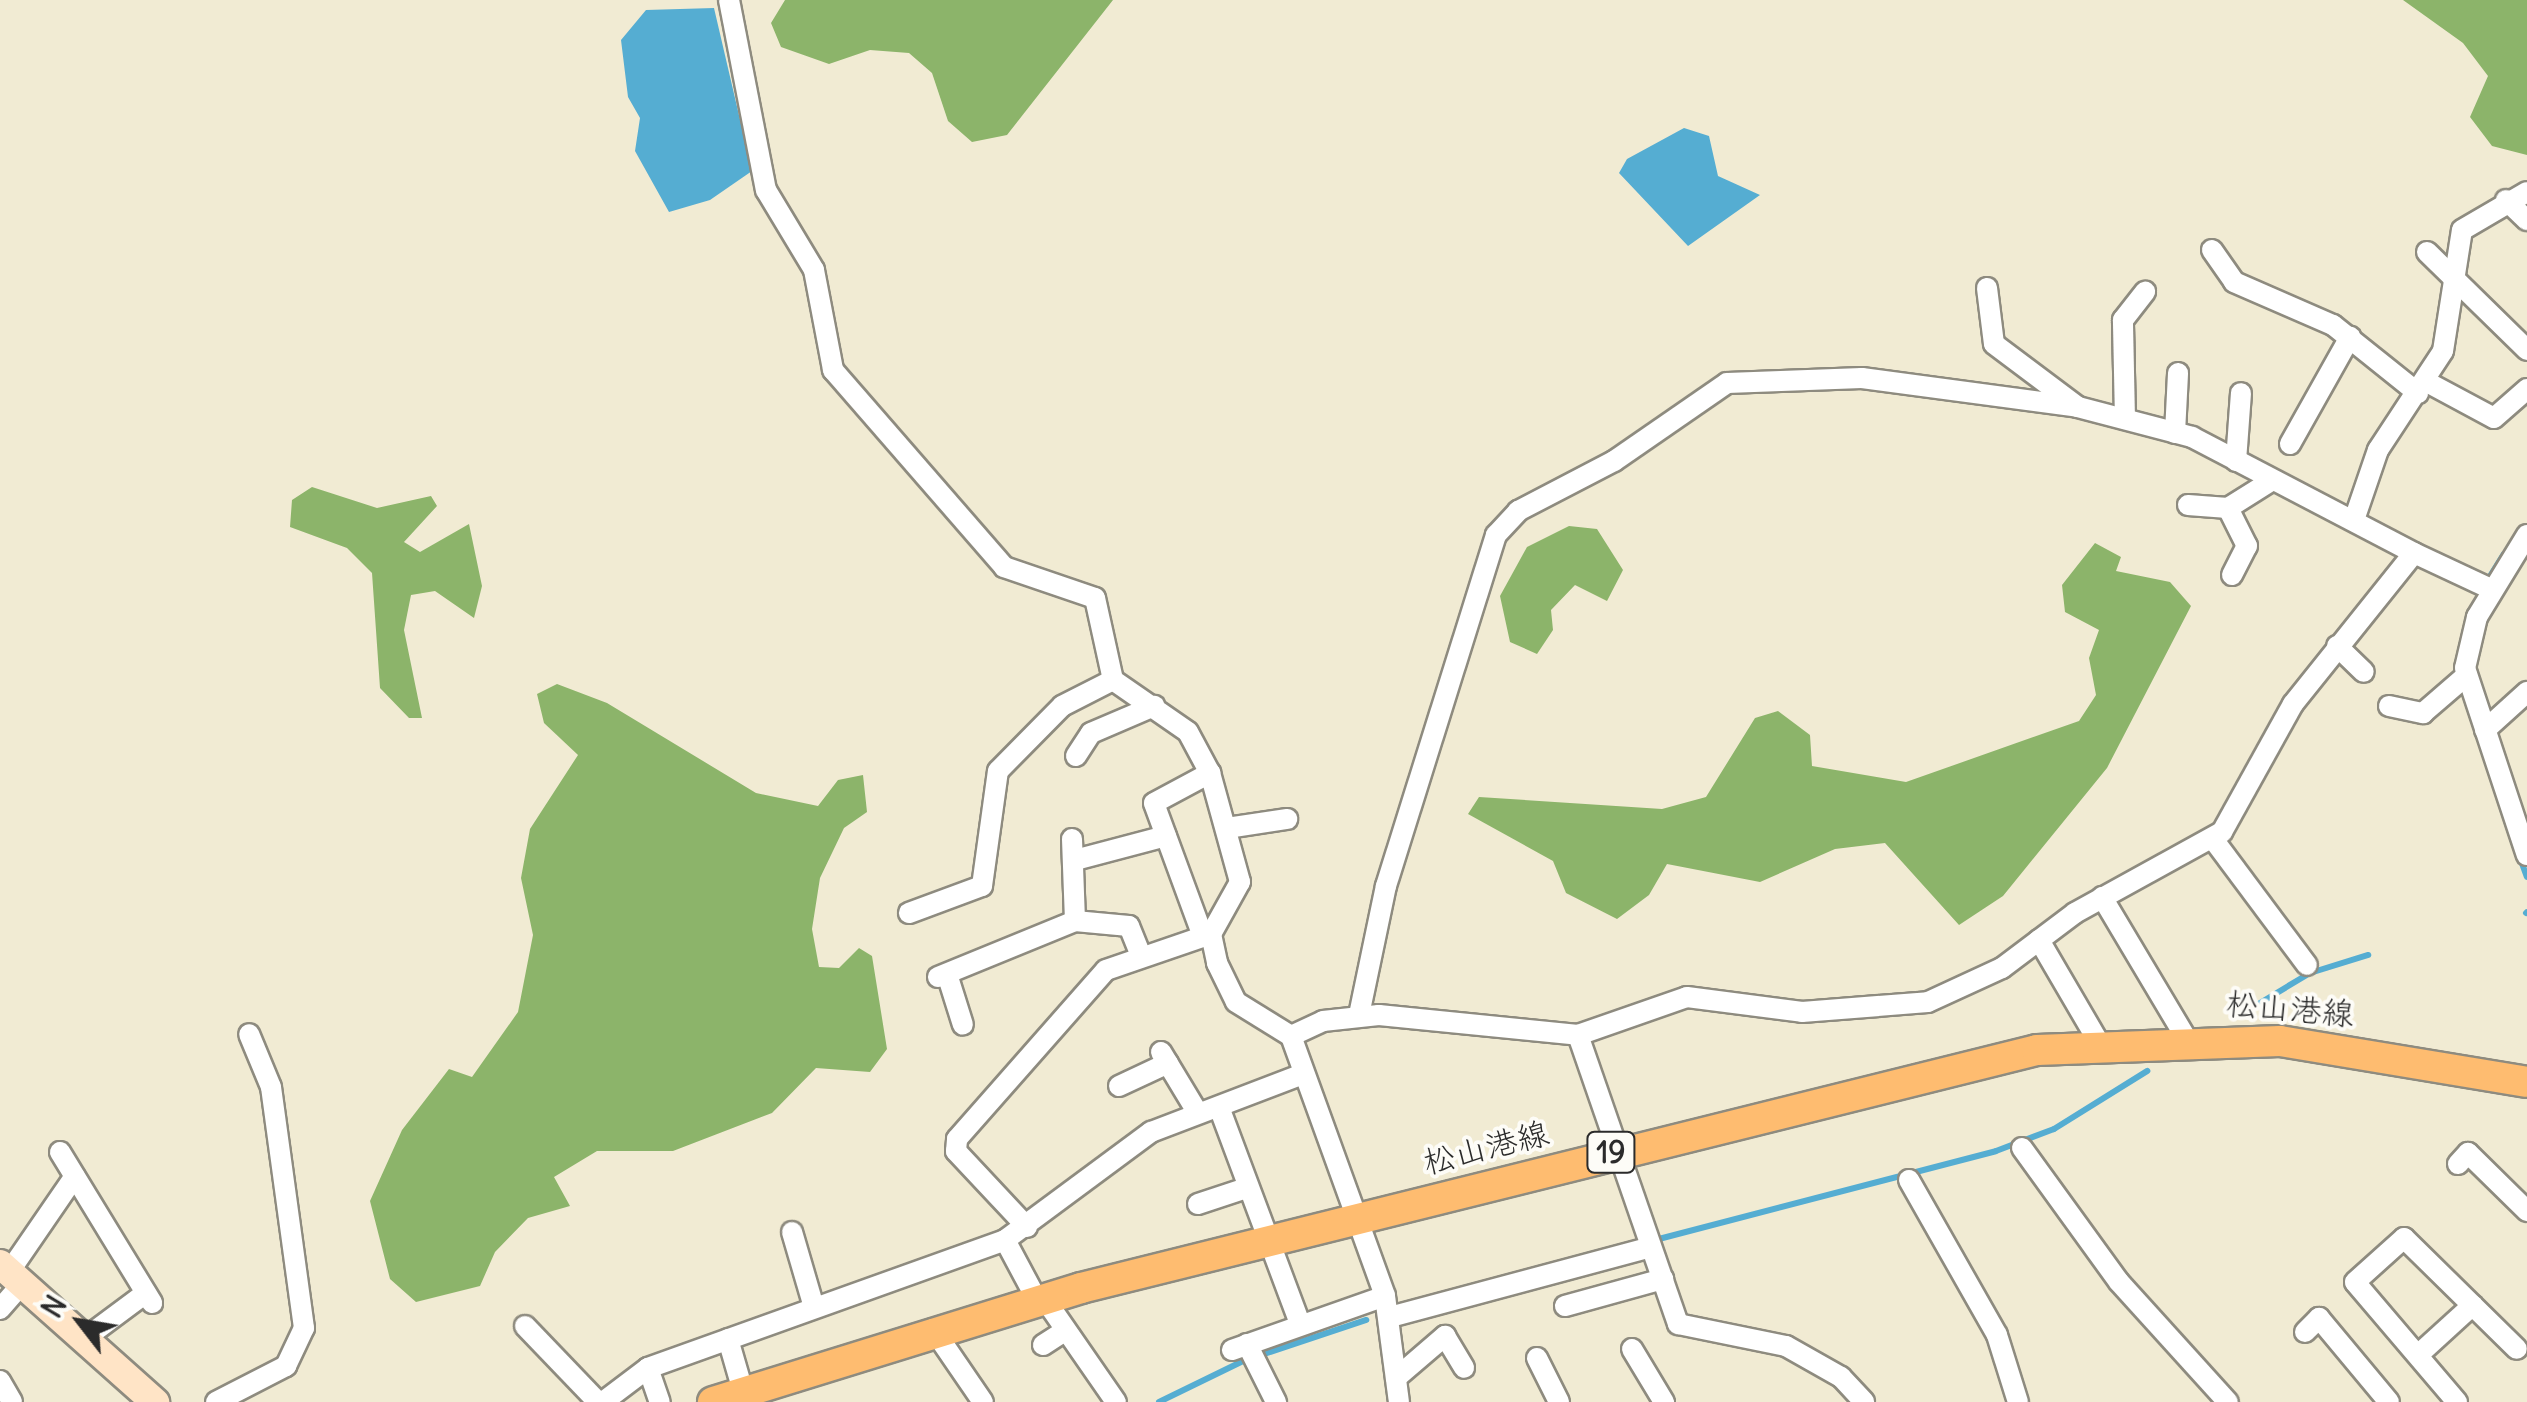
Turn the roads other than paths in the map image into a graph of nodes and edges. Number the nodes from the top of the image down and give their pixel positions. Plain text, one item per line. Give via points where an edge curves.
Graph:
1 (728, 0) edge
2 (2527, 192) edge
3 (2506, 200) junction
4 (2527, 220) edge
5 (2212, 250) dead end
6 (2427, 252) dead end
7 (2453, 277) junction
8 (1988, 288) dead end
9 (2145, 292) dead end
10 (2350, 337) junction
11 (2527, 350) edge
12 (2178, 373) dead end
13 (2422, 387) junction
14 (2526, 390) edge
15 (2241, 393) dead end
16 (2078, 407) junction
17 (2124, 419) junction
18 (2175, 432) junction
19 (2290, 444) dead end
20 (2236, 461) junction
21 (2271, 482) junction
22 (2188, 504) dead end
23 (2228, 508) junction
24 (2354, 520) junction
25 (2527, 535) edge
26 (2414, 553) junction
27 (2232, 575) dead end
28 (2491, 589) junction
29 (2337, 646) junction
30 (2364, 672) dead end
31 (2467, 676) junction
32 (1113, 680) junction
33 (2527, 692) edge
34 (1154, 706) junction
35 (2389, 706) dead end
36 (2485, 730) junction
37 (1076, 756) dead end
38 (1210, 773) junction
39 (2527, 792) edge
40 (2510, 807) junction
41 (1286, 819) dead end
42 (1228, 828) junction
43 (1166, 836) junction
44 (2213, 839) junction
45 (2527, 856) edge
46 (2102, 897) junction
47 (909, 913) dead end
48 (1075, 921) junction
49 (1206, 933) junction
50 (2039, 940) junction
51 (1141, 956) junction
52 (2307, 965) dead end
53 (1359, 1015) junction
54 (963, 1025) dead end
55 (248, 1034) dead end
56 (1578, 1035) junction
57 (1291, 1036) junction
58 (2186, 1038) junction
59 (2098, 1042) junction
60 (1303, 1074) junction
61 (2527, 1082) edge
62 (1118, 1086) dead end
63 (1219, 1107) junction
64 (1196, 1110) junction
65 (2022, 1148) dead end
66 (1617, 1151) junction
67 (60, 1152) dead end
68 (2458, 1164) dead end
69 (74, 1176) junction
70 (1909, 1180) dead end
71 (1246, 1188) junction
72 (1198, 1204) dead end
73 (2527, 1211) edge
74 (1351, 1218) junction
75 (1027, 1227) junction
76 (792, 1232) dead end
77 (1005, 1240) junction
78 (1264, 1241) junction
79 (1652, 1247) junction
80 (10, 1274) edge
81 (1662, 1279) junction
82 (1041, 1299) junction
83 (2472, 1305) junction
84 (1387, 1306) junction
85 (1565, 1306) dead end
86 (814, 1307) junction
87 (0, 1309) edge
88 (1300, 1324) junction
89 (525, 1326) dead end
90 (933, 1329) junction
91 (1066, 1330) junction
92 (2304, 1332) dead end
93 (728, 1338) junction
94 (84, 1339) junction
95 (1043, 1346) dead end
96 (1632, 1349) dead end
97 (2518, 1349) dead end
98 (2418, 1356) junction
99 (1537, 1358) dead end
100 (648, 1368) junction
101 (1464, 1368) dead end
102 (1396, 1378) junction
103 (0, 1381) edge
104 (757, 1393) edge
105 (12, 1402) edge
106 (155, 1402) edge
107 (216, 1402) edge
108 (600, 1402) edge
109 (660, 1402) edge
110 (712, 1402) edge
111 (983, 1402) edge
112 (1116, 1402) edge
113 (1276, 1402) edge
114 (1399, 1402) edge
115 (1558, 1402) edge
116 (1664, 1402) edge
117 (1864, 1402) edge
118 (2018, 1402) edge
119 (2228, 1402) edge
120 (2388, 1402) edge
121 (2458, 1402) edge

1 - 32 street via 766,190 814,270 832,370 1004,567 1095,598
2 - 3 street
3 - 4 street
3 - 7 street via 2462,230
5 - 10 street via 2234,282
6 - 7 street
7 - 11 street
7 - 13 street via 2443,351
8 - 16 street via 1994,344
9 - 17 street via 2123,320
10 - 13 street
10 - 19 street via 2296,415
12 - 18 street
13 - 14 street via 2494,418
13 - 24 street via 2378,450
15 - 20 street
16 - 17 street
16 - 53 street via 1862,378 1726,383 1614,461 1518,511 1487,554 1386,886
17 - 18 street
18 - 20 street
20 - 21 street
21 - 23 street
21 - 24 street
22 - 23 street
23 - 27 street via 2248,546
24 - 26 street
25 - 28 street
26 - 28 street
26 - 29 street
28 - 31 street via 2466,645
29 - 30 street
29 - 44 street
31 - 35 street via 2423,714
31 - 36 street
32 - 34 street
32 - 47 street via 1062,706 998,771 982,886
33 - 36 street
34 - 37 street via 1091,733
34 - 38 street via 1188,732
36 - 40 street
38 - 42 street
38 - 43 street via 1154,804
39 - 40 street
40 - 45 street
41 - 42 street
42 - 49 street via 1240,882
43 - 48 street via 1073,850
43 - 49 street
44 - 46 street
44 - 52 street
46 - 50 street
46 - 58 street
48 - 51 street via 1129,926
48 - 54 street via 943,975
49 - 51 street
49 - 57 street via 1236,1002
50 - 56 street via 1928,1002 1802,1012 1687,997
50 - 59 street
51 - 75 street via 1106,970 957,1138 956,1151
53 - 56 street
53 - 57 street
55 - 107 street via 271,1088 304,1328 286,1366
56 - 66 street
57 - 60 street
58 - 59 main road, 松山港線 / 19
58 - 61 main road, 松山港線 / 19 via 2344,1047
59 - 66 main road, 松山港線 / 19 via 1988,1058
60 - 63 street
60 - 74 street
62 - 64 street via 1164,1057
63 - 64 street
63 - 71 street
64 - 75 street via 1118,1152
65 - 119 street via 2118,1282
66 - 74 main road, 松山港線 / 19
66 - 79 street
67 - 69 street
68 - 73 street via 2468,1154
69 - 80 street
69 - 94 street via 149,1298
70 - 118 street via 1997,1335
71 - 72 street
71 - 78 street
74 - 78 main road, 松山港線 / 19
74 - 84 street
75 - 77 street
76 - 86 street
77 - 82 street
77 - 86 street
78 - 82 main road, 松山港線 / 19
78 - 88 street
79 - 81 street
79 - 84 street
80 - 87 street
80 - 94 main road
81 - 85 street
81 - 117 street via 1678,1324 1786,1346 1841,1376
82 - 90 main road, 松山港線 / 19
82 - 91 street
83 - 97 street
83 - 98 street
83 - 98 street via 2404,1238 2356,1282
84 - 88 street
84 - 102 street
86 - 93 street
88 - 113 street via 1239,1347
89 - 108 street
90 - 104 main road, 松山港線 / 19
90 - 111 street
91 - 95 street
91 - 112 street
92 - 120 street via 2318,1318
93 - 100 street
93 - 104 street
94 - 106 main road
96 - 116 street
98 - 121 street
99 - 115 street
100 - 108 street
100 - 109 street
101 - 102 street via 1444,1336
102 - 114 street
103 - 105 street
104 - 110 main road, 松山港線 / 19

